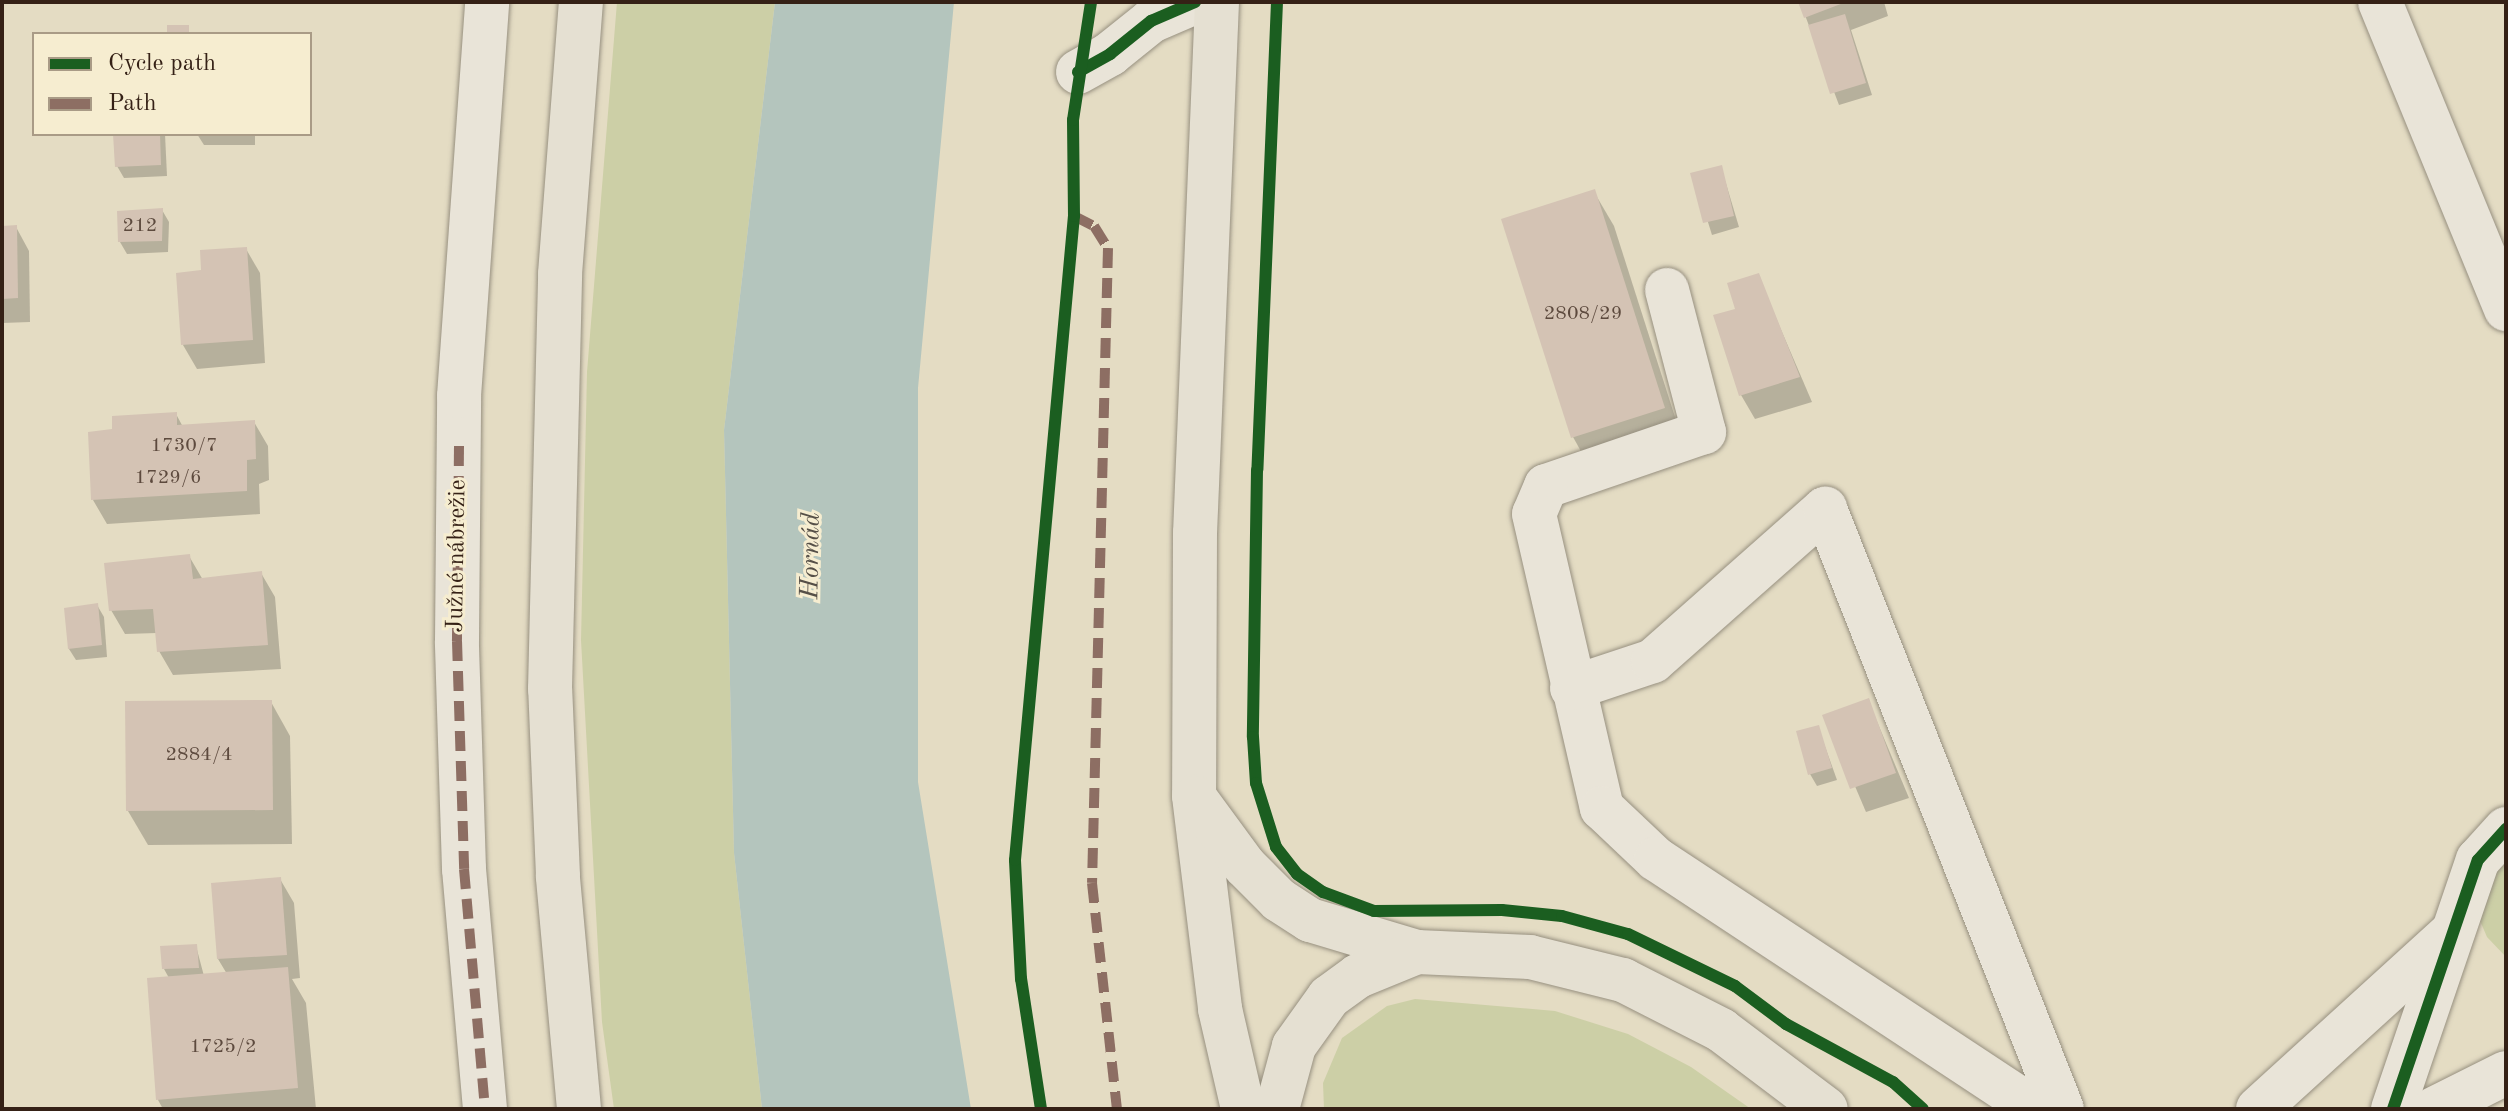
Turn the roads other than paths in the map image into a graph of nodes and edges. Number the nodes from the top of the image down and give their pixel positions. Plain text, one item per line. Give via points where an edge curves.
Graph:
1 (487, 2) edge
2 (581, 2) edge
3 (1195, 2) edge
4 (1217, 2) edge
5 (2380, 2) edge
6 (1078, 72) dead end
7 (1667, 290) dead end
8 (2506, 309) edge
9 (1572, 688) junction
10 (1194, 796) junction
11 (2506, 829) edge
12 (2454, 930) junction
13 (1417, 952) junction
14 (2506, 1073) edge
15 (485, 1109) edge
16 (579, 1109) edge
17 (1243, 1109) edge
18 (1277, 1109) edge
19 (1826, 1109) edge
20 (2035, 1109) edge
21 (2062, 1109) edge
22 (2258, 1109) edge
23 (2393, 1109) edge
24 (2434, 1109) edge

1 - 15 street, Južné nábrežie via 459,396 457,641 464,869
2 - 16 highway via 560,274 550,689 558,876
3 - 6 street via 1151,21
4 - 10 highway via 1195,533
5 - 8 street
7 - 9 street via 1704,432 1546,486 1534,514
9 - 20 street via 1602,808 1656,859
9 - 21 street via 1653,661 1825,509
10 - 13 highway via 1245,866 1279,900 1310,920 1355,938
10 - 17 highway via 1220,1009
11 - 12 street via 2478,860
12 - 22 street
12 - 23 street
13 - 18 highway via 1358,976 1310,1018 1294,1046
13 - 19 highway via 1530,957 1623,980 1721,1030
14 - 24 street

